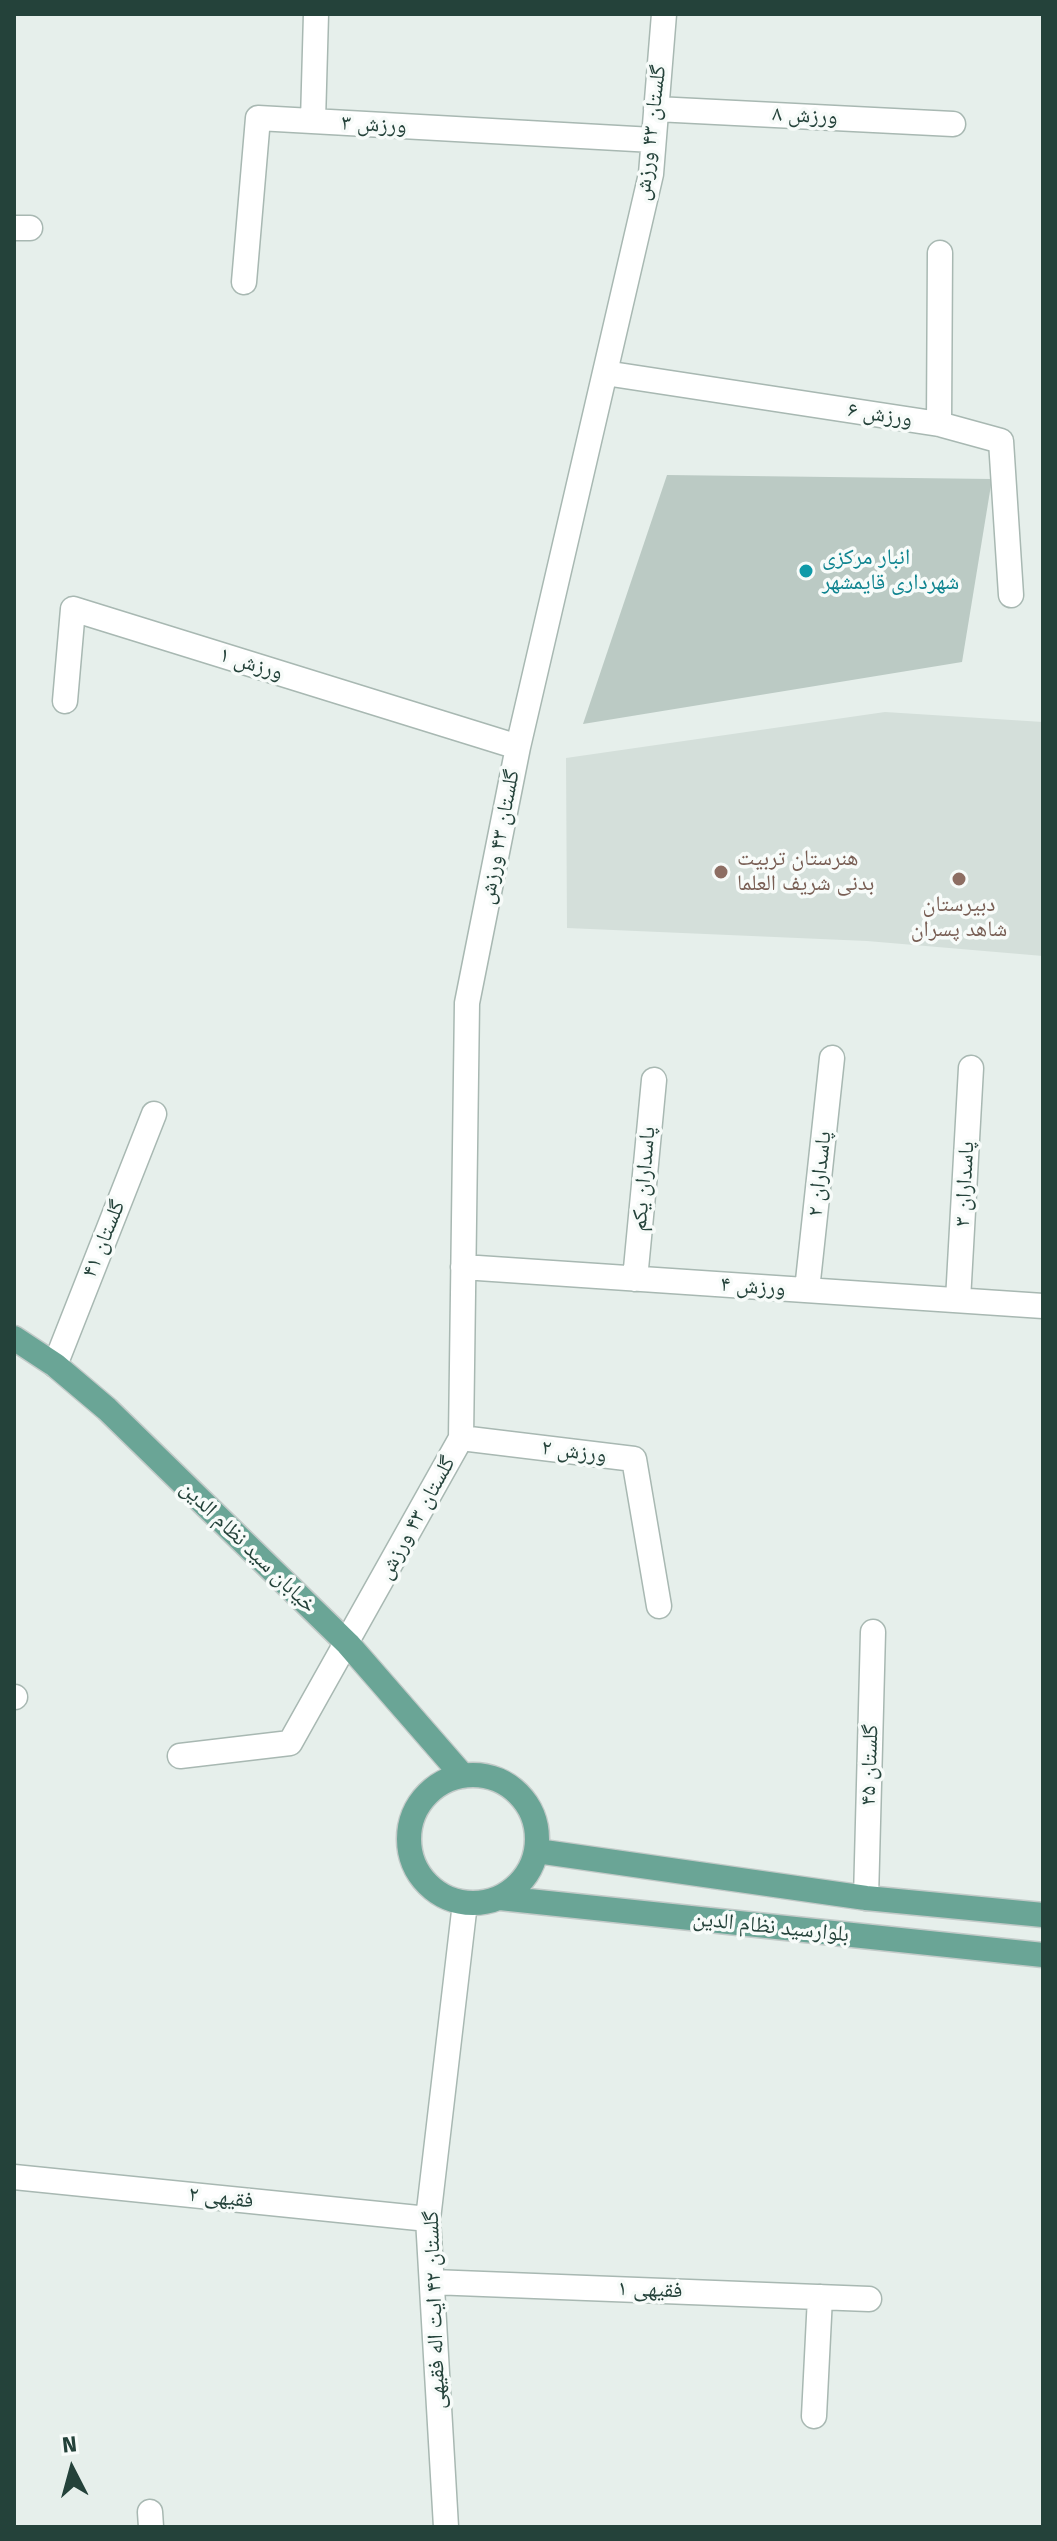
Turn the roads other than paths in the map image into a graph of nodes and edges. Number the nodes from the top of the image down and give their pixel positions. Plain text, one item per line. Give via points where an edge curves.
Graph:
1 (316, 14) edge
2 (664, 14) edge
3 (656, 109) junction
4 (313, 121) junction
5 (953, 124) dead end
6 (653, 140) junction
7 (940, 253) dead end
8 (244, 282) dead end
9 (605, 373) junction
10 (939, 424) junction
11 (1011, 595) dead end
12 (65, 701) dead end
13 (518, 747) junction
14 (832, 1058) dead end
15 (971, 1068) dead end
16 (654, 1080) dead end
17 (154, 1114) dead end
18 (463, 1267) junction
19 (635, 1279) junction
20 (807, 1290) junction
21 (958, 1300) junction
22 (1043, 1306) edge
23 (14, 1338) edge
24 (55, 1365) junction
25 (461, 1438) junction
26 (659, 1606) dead end
27 (873, 1632) dead end
28 (348, 1644) junction
29 (180, 1756) dead end
30 (463, 1776) junction
31 (537, 1851) junction
32 (500, 1898) junction
33 (866, 1898) junction
34 (465, 1903) junction
35 (1043, 1915) edge
36 (1043, 1955) edge
37 (14, 2177) edge
38 (428, 2219) junction
39 (432, 2282) junction
40 (820, 2297) junction
41 (869, 2299) dead end
42 (814, 2416) dead end
43 (446, 2527) edge

1 - 4 street
2 - 3 street, گلستان ۴۳ ورزش
3 - 5 street, ورزش ۸
3 - 6 street, گلستان ۴۳ ورزش
4 - 6 street, ورزش ۳
4 - 8 street, ورزش ۳ via 258,118
6 - 9 street, گلستان ۴۳ ورزش via 651,174
7 - 10 street
9 - 10 street, ورزش ۶
9 - 13 street, گلستان ۴۳ ورزش
10 - 11 street, ورزش ۶ via 1001,441
12 - 13 street, ورزش ۱ via 73,609
13 - 18 street, گلستان ۴۳ ورزش via 467,1003
14 - 20 street, پاسداران ۲
15 - 21 street, پاسداران ۳
16 - 19 street, پاسداران یکم
17 - 24 street, گلستان ۴۱
18 - 19 street, ورزش ۴
18 - 25 street, گلستان ۴۳ ورزش
19 - 20 street, ورزش ۴
20 - 21 street, ورزش ۴
21 - 22 street, ورزش ۴
23 - 24 main road, خیابان سید نظام الدین
24 - 28 main road, خیابان سید نظام الدین
25 - 26 street, ورزش ۲ via 634,1459
25 - 28 street, گلستان ۴۳ ورزش
27 - 33 street, گلستان ۴۵
28 - 29 street, گلستان ۴۳ ورزش via 290,1743
28 - 30 main road, خیابان سید نظام الدین
30 - 31 main road via 503,1782 520,1794 538,1831
30 - 34 main road via 443,1782 427,1795 410,1830 410,1850 429,1886
31 - 32 main road via 524,1878
31 - 33 main road, بلوارسید نظام الدین
32 - 34 main road
32 - 36 main road, بلوارسید نظام الدین
33 - 35 main road, بلوارسید نظام الدین
34 - 38 street, گلستان ۴۲ ایت اله فقیهی
37 - 38 street, فقیهی ۲
38 - 39 street, گلستان ۴۲ ایت اله فقیهی
39 - 40 street, فقیهی ۱
39 - 43 street, گلستان ۴۲ ایت اله فقیهی
40 - 41 street, فقیهی ۱
40 - 42 street

